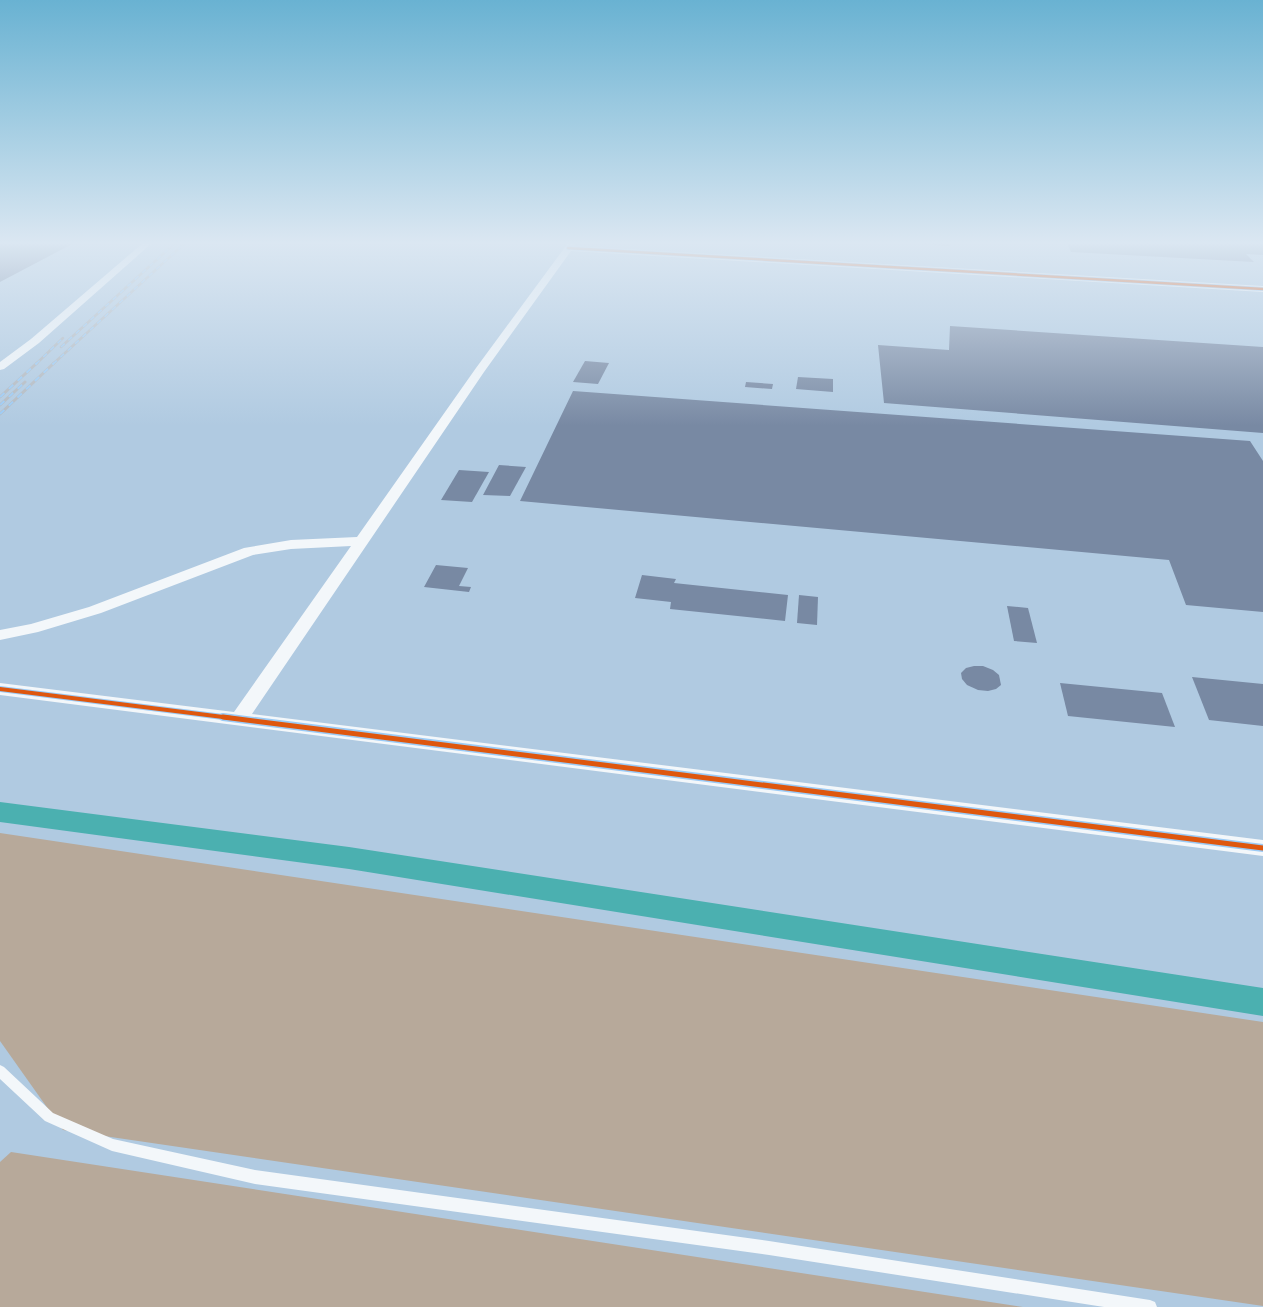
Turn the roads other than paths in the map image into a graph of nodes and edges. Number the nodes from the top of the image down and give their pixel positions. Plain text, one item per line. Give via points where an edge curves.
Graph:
1 (78, 304) edge
2 (528, 304) edge
3 (0, 367) edge
4 (362, 541) junction
5 (0, 635) edge
6 (0, 689) edge
7 (239, 719) junction
8 (1263, 848) edge
9 (0, 1071) edge
10 (1150, 1307) edge

1 - 3 street
2 - 4 street
4 - 5 street via 309,542 249,550 101,608 57,623
4 - 7 street
6 - 7 street
7 - 8 street
9 - 10 lane via 50,1117 112,1145 255,1177 769,1248

